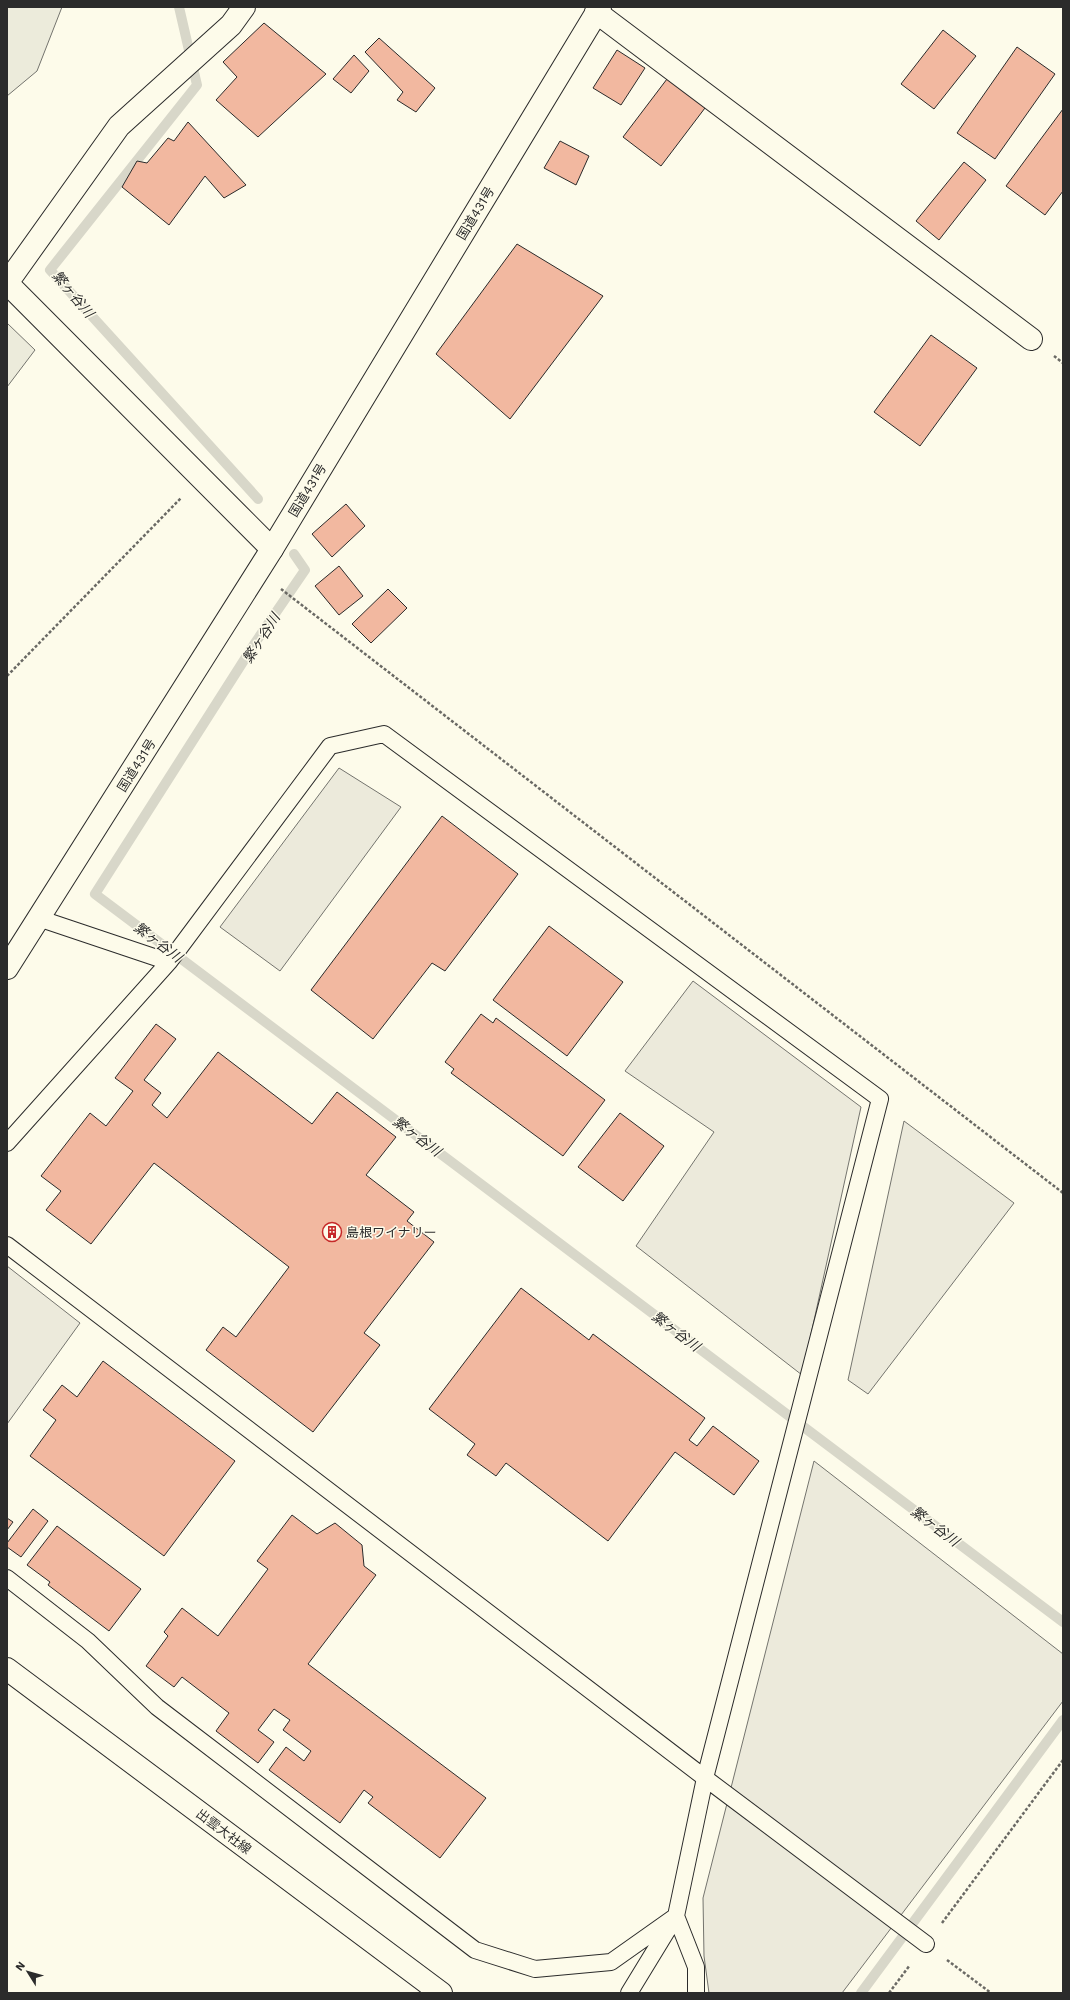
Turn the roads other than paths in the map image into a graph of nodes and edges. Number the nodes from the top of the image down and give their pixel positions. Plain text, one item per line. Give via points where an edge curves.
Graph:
1 (244, 7) edge
2 (598, 10) edge
3 (1031, 339) dead end
4 (272, 549) junction
5 (38, 918) junction
6 (169, 962) junction
7 (7, 968) edge
8 (7, 1143) edge
9 (7, 1245) edge
10 (7, 1578) edge
11 (7, 1669) edge
12 (705, 1778) junction
13 (676, 1916) junction
14 (920, 1940) road end
15 (441, 1993) edge
16 (629, 1993) edge
17 (696, 1993) edge

1 - 4 main road via 230,25 119,126 7,283
2 - 3 main road
2 - 4 main road, 国道431号
4 - 5 main road, 国道431号
5 - 6 lane
5 - 7 main road, 国道431号
6 - 8 lane
6 - 12 lane via 330,746 384,734 880,1099
9 - 12 lane
10 - 13 lane via 88,1641 157,1708 475,1950 535,1969 611,1962
11 - 15 main road, 出雲大社線
12 - 13 lane
12 - 14 lane
13 - 16 lane
13 - 17 lane via 696,1966

